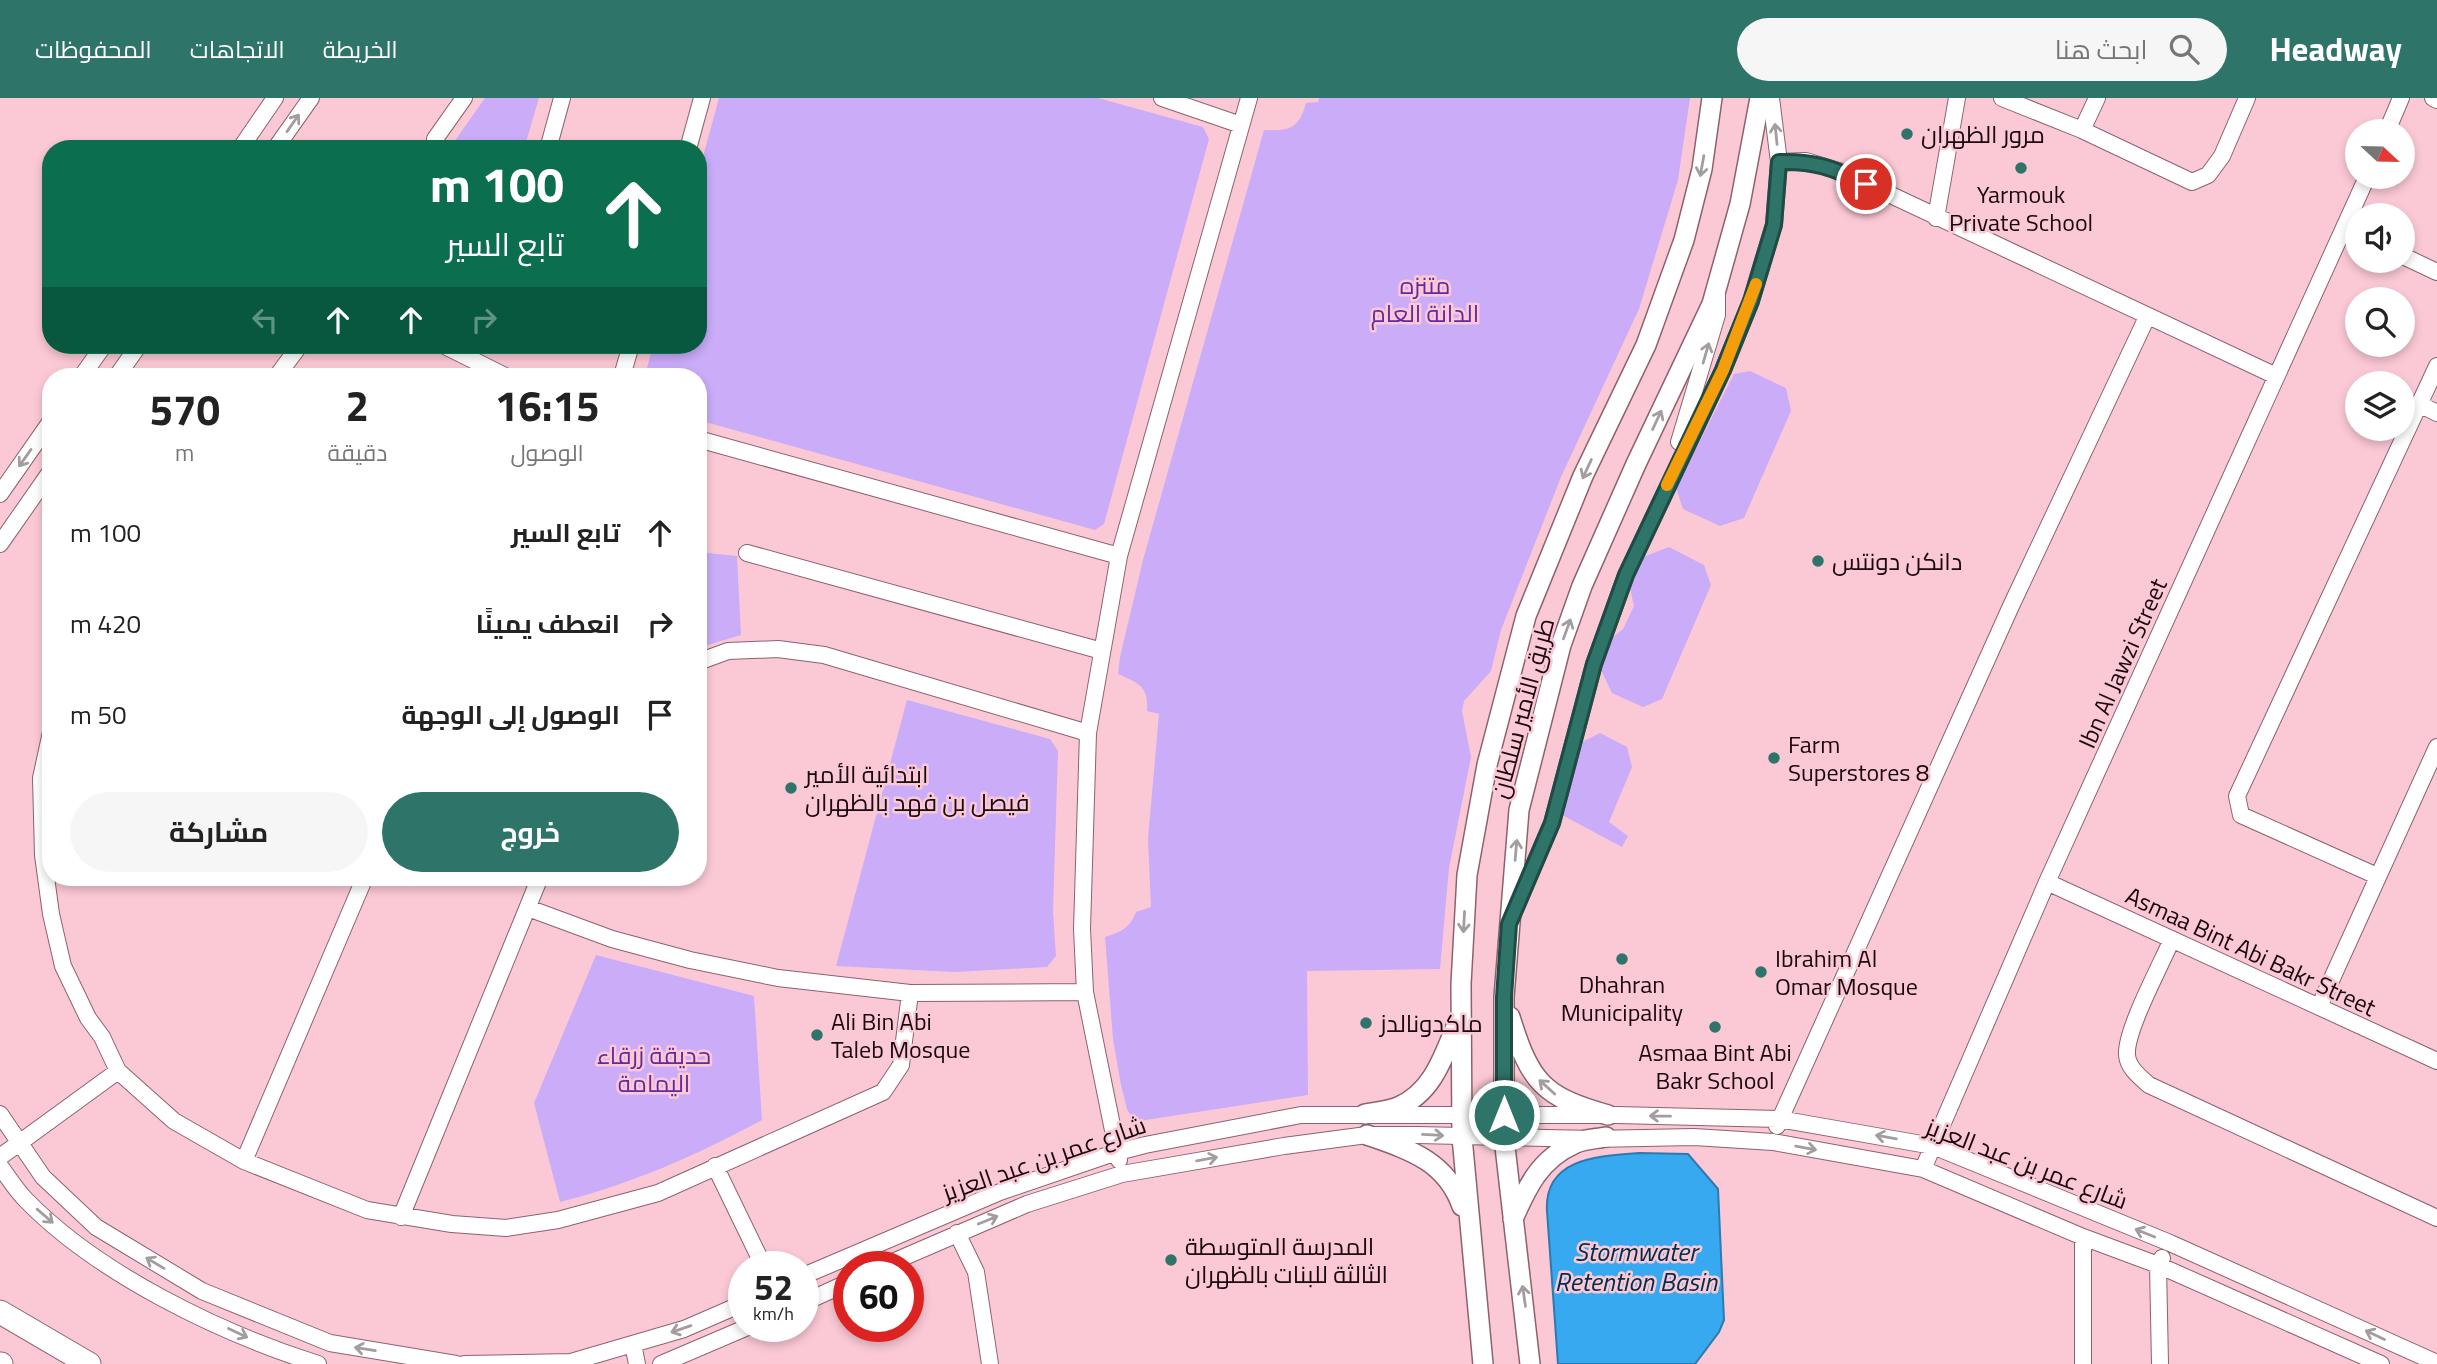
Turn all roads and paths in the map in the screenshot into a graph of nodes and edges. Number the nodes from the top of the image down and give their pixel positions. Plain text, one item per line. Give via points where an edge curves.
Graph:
1 (275, 98) edge
2 (311, 98) edge
3 (464, 98) edge
4 (562, 98) edge
5 (702, 98) edge
6 (1162, 98) edge
7 (1249, 98) edge
8 (1712, 98) edge
9 (1760, 98) edge
10 (1771, 98) edge
11 (1957, 98) edge
12 (2002, 98) edge
13 (2097, 98) edge
14 (2247, 98) edge
15 (2401, 98) edge
16 (2392, 119) edge
17 (1241, 125) junction
18 (2082, 130) junction
19 (246, 140) edge
20 (281, 140) edge
21 (435, 140) edge
22 (550, 140) edge
23 (690, 140) edge
24 (1779, 162) junction
25 (1936, 218) junction
26 (2345, 242) edge
27 (2415, 262) edge
28 (2437, 272) edge
29 (1718, 285) junction
30 (2147, 317) junction
31 (461, 354) edge
32 (2437, 366) edge
33 (489, 368) edge
34 (2276, 376) junction
35 (2419, 404) junction
36 (2437, 413) edge
37 (42, 434) edge
38 (707, 442) edge
39 (42, 484) edge
40 (1665, 488) junction
41 (0, 494) edge
42 (0, 544) edge
43 (747, 553) dead end
44 (1119, 556) junction
45 (1102, 651) junction
46 (707, 659) edge
47 (1087, 733) junction
48 (2437, 747) edge
49 (42, 773) edge
50 (42, 816) edge
51 (2377, 876) junction
52 (2047, 882) junction
53 (47, 886) edge
54 (361, 886) edge
55 (537, 886) edge
56 (528, 908) junction
57 (1509, 924) junction
58 (2172, 939) junction
59 (1085, 992) junction
60 (910, 993) junction
61 (1504, 997) junction
62 (2319, 1007) junction
63 (1461, 1015) junction
64 (2437, 1061) edge
65 (118, 1071) junction
66 (0, 1114) edge
67 (1365, 1114) junction
68 (1462, 1115) junction
69 (1504, 1115) junction
70 (1608, 1115) junction
71 (1779, 1119) junction
72 (1367, 1135) junction
73 (1462, 1137) junction
74 (1606, 1137) junction
75 (1504, 1138) junction
76 (1773, 1142) junction
77 (20, 1143) junction
78 (1933, 1146) junction
79 (1117, 1152) junction
80 (0, 1157) edge
81 (244, 1161) junction
82 (0, 1166) edge
83 (716, 1166) junction
84 (1923, 1170) junction
85 (1122, 1174) junction
86 (401, 1216) junction
87 (2437, 1217) edge
88 (1513, 1220) junction
89 (1470, 1228) junction
90 (957, 1233) junction
91 (2083, 1237) junction
92 (2170, 1243) junction
93 (756, 1251) edge
94 (917, 1251) edge
95 (2158, 1265) junction
96 (819, 1269) edge
97 (728, 1310) edge
98 (0, 1312) edge
99 (0, 1328) edge
100 (728, 1335) edge
101 (633, 1344) junction
102 (2437, 1363) edge
103 (74, 1364) edge
104 (89, 1364) edge
105 (318, 1364) edge
106 (456, 1364) edge
107 (464, 1364) edge
108 (637, 1364) edge
109 (660, 1364) edge
110 (990, 1364) edge
111 (1483, 1364) edge
112 (1530, 1364) edge
113 (2083, 1364) edge
114 (2160, 1364) edge
115 (2381, 1364) edge

1 - 19 street
20 -> 2 street
3 - 21 street
4 - 22 street
5 - 23 street
6 - 17 street
7 - 17 street
8 -> 63 main road, طريق الأمير سلطان via 1702,169 1684,240 1647,345 1583,476 1527,616 1487,765 1467,875
9 - 29 main road, طريق الأمير سلطان via 1740,204
24 -> 10 street
11 - 25 street
12 - 18 street
13 - 18 street
14 - 18 street via 2222,156 2208,175 2192,182
15 - 16 street
17 - 44 street
24 - 25 street via 1806,161 1842,172
24 - 40 street via 1774,225 1751,301
25 - 30 street
26 - 34 street, Ibn Al Jawzi Street
27 - 28 street
40 -> 29 street via 1717,315
57 -> 29 main road, طريق الأمير سلطان via 1519,810 1562,645 1608,525
30 - 34 street
30 - 71 street
31 - 33 street
32 - 35 street
34 - 52 street, Ibn Al Jawzi Street
35 - 36 street
35 - 51 street via 2237,796 2241,816
37 -> 41 street
38 - 44 street
39 - 42 street
40 - 57 street via 1604,633 1552,823
43 - 45 street
44 - 45 street
45 - 47 street
46 - 47 street via 728,651 778,649 824,655
47 - 59 street
48 - 51 street
49 - 50 street
51 - 62 street
52 - 58 street, Asmaa Bint Abi Bakr Street
52 - 78 street, Ibn Al Jawzi Street
53 - 65 street via 63,966
54 - 81 street
55 - 56 street
56 - 60 street via 612,939 690,960 778,978
56 - 86 street
57 - 61 main road, طريق الأمير سلطان
58 - 62 street, Asmaa Bint Abi Bakr Street
58 - 87 street via 2128,1037 2127,1058 2135,1073 2149,1084
59 - 60 street
59 - 79 street
60 - 83 street via 901,1065 883,1092
61 - 69 main road, طريق الأمير سلطان
70 -> 61 main road via 1561,1099 1533,1074 1519,1047
62 - 64 street, Asmaa Bint Abi Bakr Street
63 - 67 main road via 1436,1074 1425,1088 1399,1107
63 - 68 main road, طريق الأمير سلطان
65 - 77 street
65 - 81 street via 174,1121
66 - 77 street
67 - 68 street, شارع عمر بن عبد العزيز
67 - 79 street, شارع عمر بن عبد العزيز via 1301,1115
68 - 69 street, شارع عمر بن عبد العزيز
68 - 73 main road, طريق الأمير سلطان
69 - 70 street, شارع عمر بن عبد العزيز
69 - 75 main road, طريق الأمير سلطان
71 -> 70 street, شارع عمر بن عبد العزيز
71 - 76 street
78 -> 71 street, شارع عمر بن عبد العزيز
72 -> 73 street
85 -> 72 street
72 - 89 main road via 1431,1161 1455,1188
73 - 75 street
73 - 89 main road, طريق الأمير سلطان
74 - 75 street
74 - 76 street
74 - 88 main road via 1575,1143 1546,1161 1529,1182
75 - 88 main road, طريق الأمير سلطان
76 -> 84 street
77 - 80 street
106 -> 77 street via 330,1343 202,1292 96,1227 43,1177
78 - 84 street, Ibn Al Jawzi Street
92 -> 78 street, شارع عمر بن عبد العزيز
79 - 85 street
79 - 96 street, شارع عمر بن عبد العزيز via 1000,1192
81 - 86 street via 367,1210
82 -> 105 street via 25,1199 80,1247 152,1293 276,1351
83 - 86 street via 658,1193 558,1220 506,1228
83 - 93 street
84 - 91 street
90 -> 85 street via 1027,1204
112 -> 88 main road, طريق الأمير سلطان
89 - 111 main road, طريق الأمير سلطان
90 - 94 street
90 - 110 street via 976,1272
91 - 95 street
91 - 113 street
92 - 95 street
102 -> 92 street, شارع عمر بن عبد العزيز
95 - 114 street
95 - 115 street
97 -> 101 street
98 - 104 highway
99 - 103 highway
100 - 109 street
101 - 107 street via 571,1362
101 - 108 street

